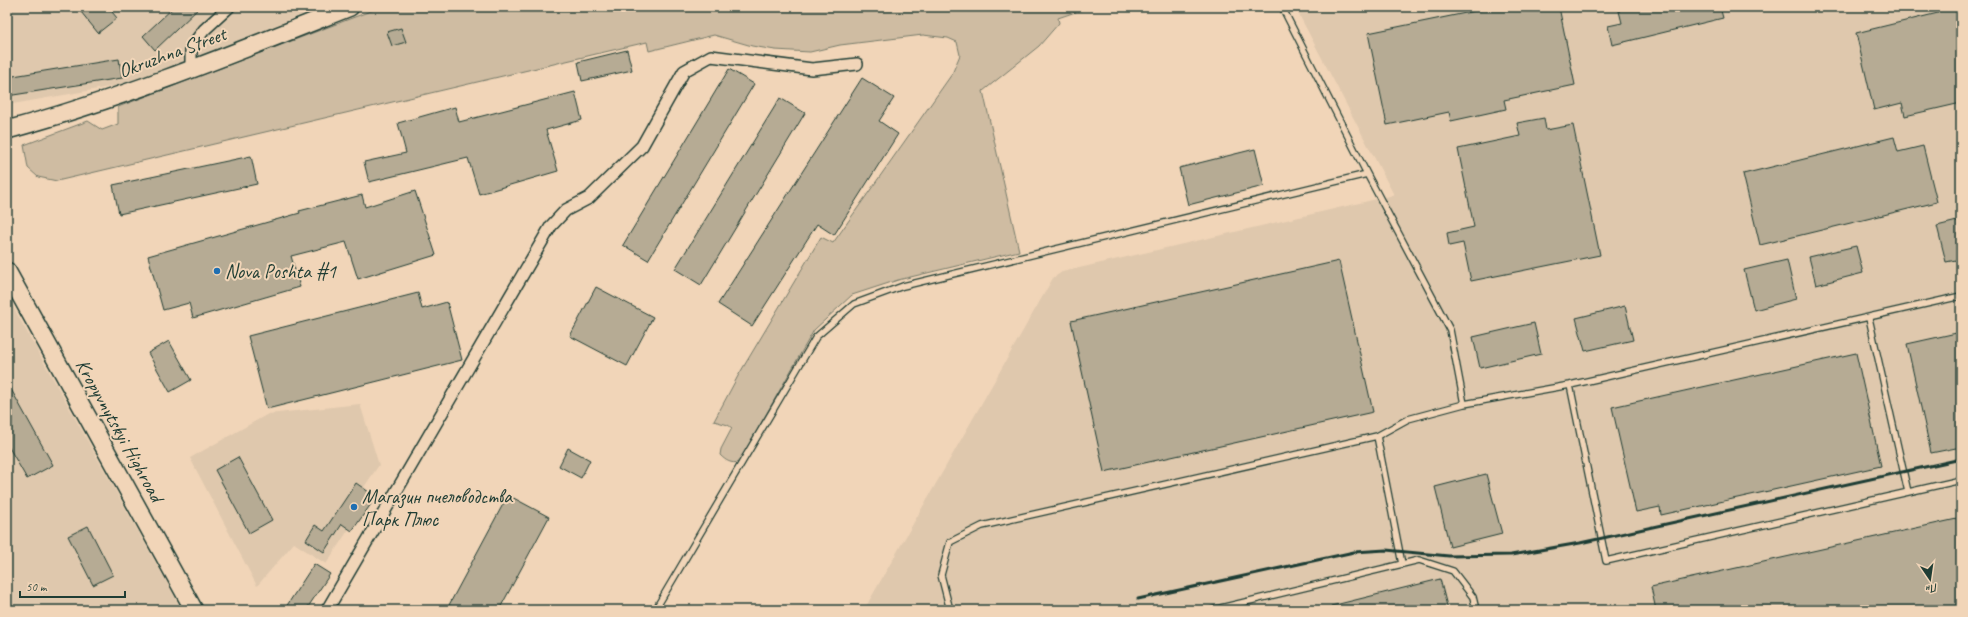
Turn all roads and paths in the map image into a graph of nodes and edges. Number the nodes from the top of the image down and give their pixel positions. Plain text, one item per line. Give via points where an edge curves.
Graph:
1 (230, 7) edge
2 (350, 7) edge
3 (1282, 7) edge
4 (857, 64) dead end
5 (191, 70) junction
6 (7, 130) edge
7 (1367, 174) junction
8 (7, 272) edge
9 (1961, 296) edge
10 (1869, 318) junction
11 (1570, 385) junction
12 (1464, 404) junction
13 (1377, 436) junction
14 (1961, 480) edge
15 (1908, 492) junction
16 (1402, 564) junction
17 (194, 610) edge
18 (327, 610) edge
19 (655, 610) edge
20 (950, 610) edge
21 (1212, 610) edge
22 (1476, 610) edge

1 - 5 street via 204,30 191,47
2 - 5 main road, Okruzhna Street
3 - 7 lane
4 - 18 street via 812,69 711,56 684,71 642,146 589,198 566,210 551,226
5 - 6 main road, Okruzhna Street via 84,107
7 - 12 lane via 1450,330
7 - 19 lane via 903,286 854,304 816,337
8 - 17 main road, Kropyvnytskyi Highroad
9 - 10 lane
10 - 11 lane
10 - 15 lane
11 - 12 lane
11 - 15 lane via 1606,561
12 - 13 lane via 1408,420
13 - 16 lane
13 - 20 lane via 982,526 950,542 941,575
14 - 15 lane
16 - 21 lane
16 - 22 lane via 1419,560 1453,571 1474,597

